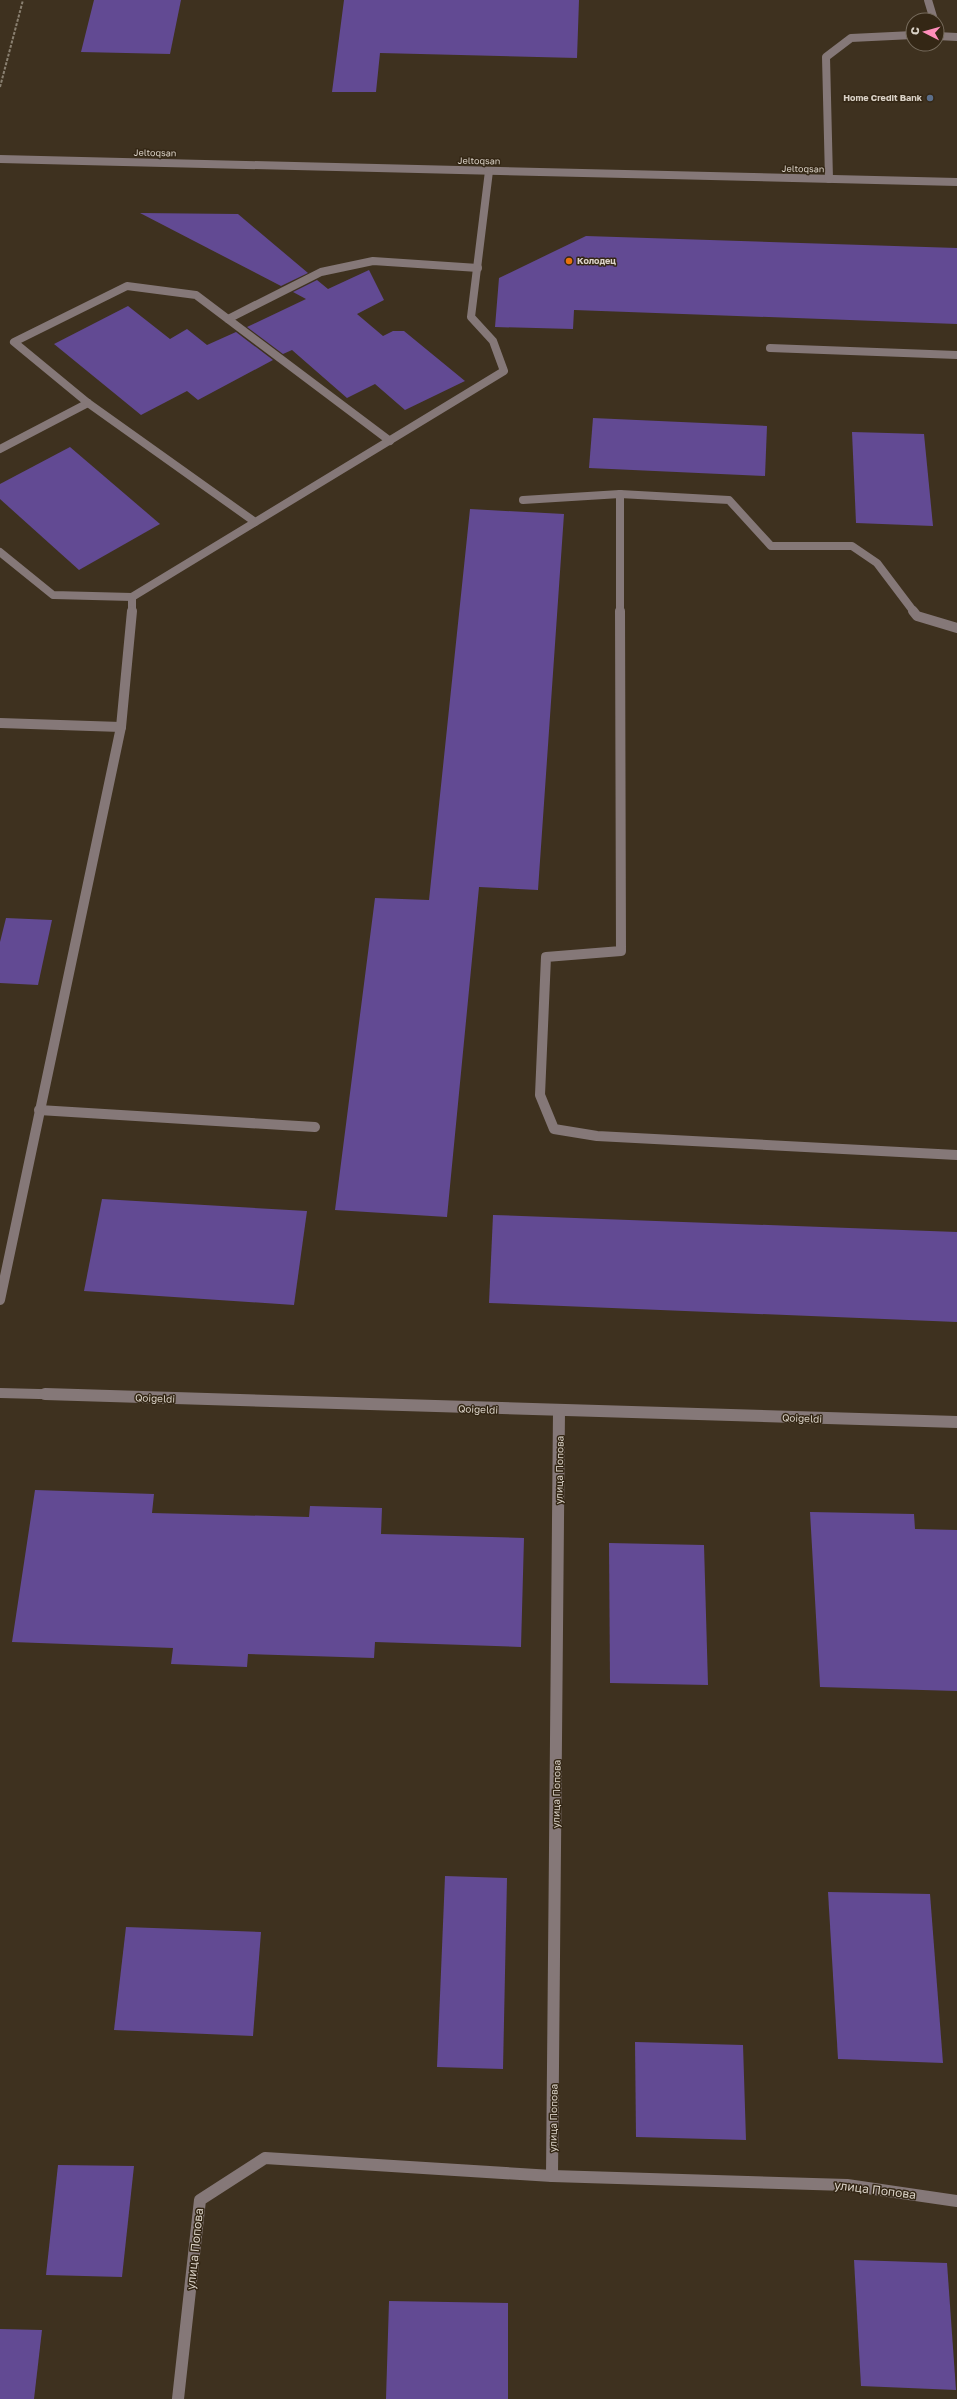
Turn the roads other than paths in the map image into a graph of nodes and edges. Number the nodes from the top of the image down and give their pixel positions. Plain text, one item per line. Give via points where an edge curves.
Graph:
1 (928, 0) edge
2 (932, 12) edge
3 (905, 35) edge
4 (945, 36) edge
5 (957, 37) edge
6 (0, 159) edge
7 (489, 171) junction
8 (829, 179) junction
9 (957, 182) edge
10 (478, 268) junction
11 (228, 319) junction
12 (770, 348) dead end
13 (957, 355) edge
14 (88, 403) junction
15 (390, 441) junction
16 (0, 449) edge
17 (620, 494) junction
18 (523, 500) dead end
19 (255, 522) junction
20 (0, 552) edge
21 (132, 597) junction
22 (957, 628) edge
23 (0, 723) edge
24 (121, 727) junction
25 (39, 1110) junction
26 (315, 1127) dead end
27 (957, 1155) edge
28 (0, 1300) edge
29 (0, 1393) edge
30 (559, 1411) junction
31 (957, 1422) edge
32 (552, 2176) junction
33 (957, 2201) edge
34 (178, 2399) edge

1 - 2 street
3 - 8 street via 851,38 826,57
4 - 5 street
6 - 7 street, Jeltoqsan
7 - 8 street, Jeltoqsan
7 - 10 street
8 - 9 street, Jeltoqsan
10 - 11 street via 373,261 343,267 321,272
10 - 15 street via 471,317 494,341 504,371
11 - 14 street via 196,295 127,286 14,342
11 - 15 street
12 - 13 street
14 - 16 street
14 - 19 street
15 - 19 street
17 - 18 street
17 - 22 street via 729,500 771,546 852,546 877,563 917,616
17 - 27 street via 621,951 546,957 540,1095 554,1129 597,1136
19 - 21 street
20 - 21 street via 53,595
21 - 24 street via 131,634
23 - 24 street
24 - 25 street
25 - 26 street
25 - 28 street
29 - 30 street, Qoigeldi
30 - 31 street, Qoigeldi
30 - 32 street, улица Попова
32 - 33 street, улица Попова via 848,2185
32 - 34 street, улица Попова via 264,2158 200,2200

